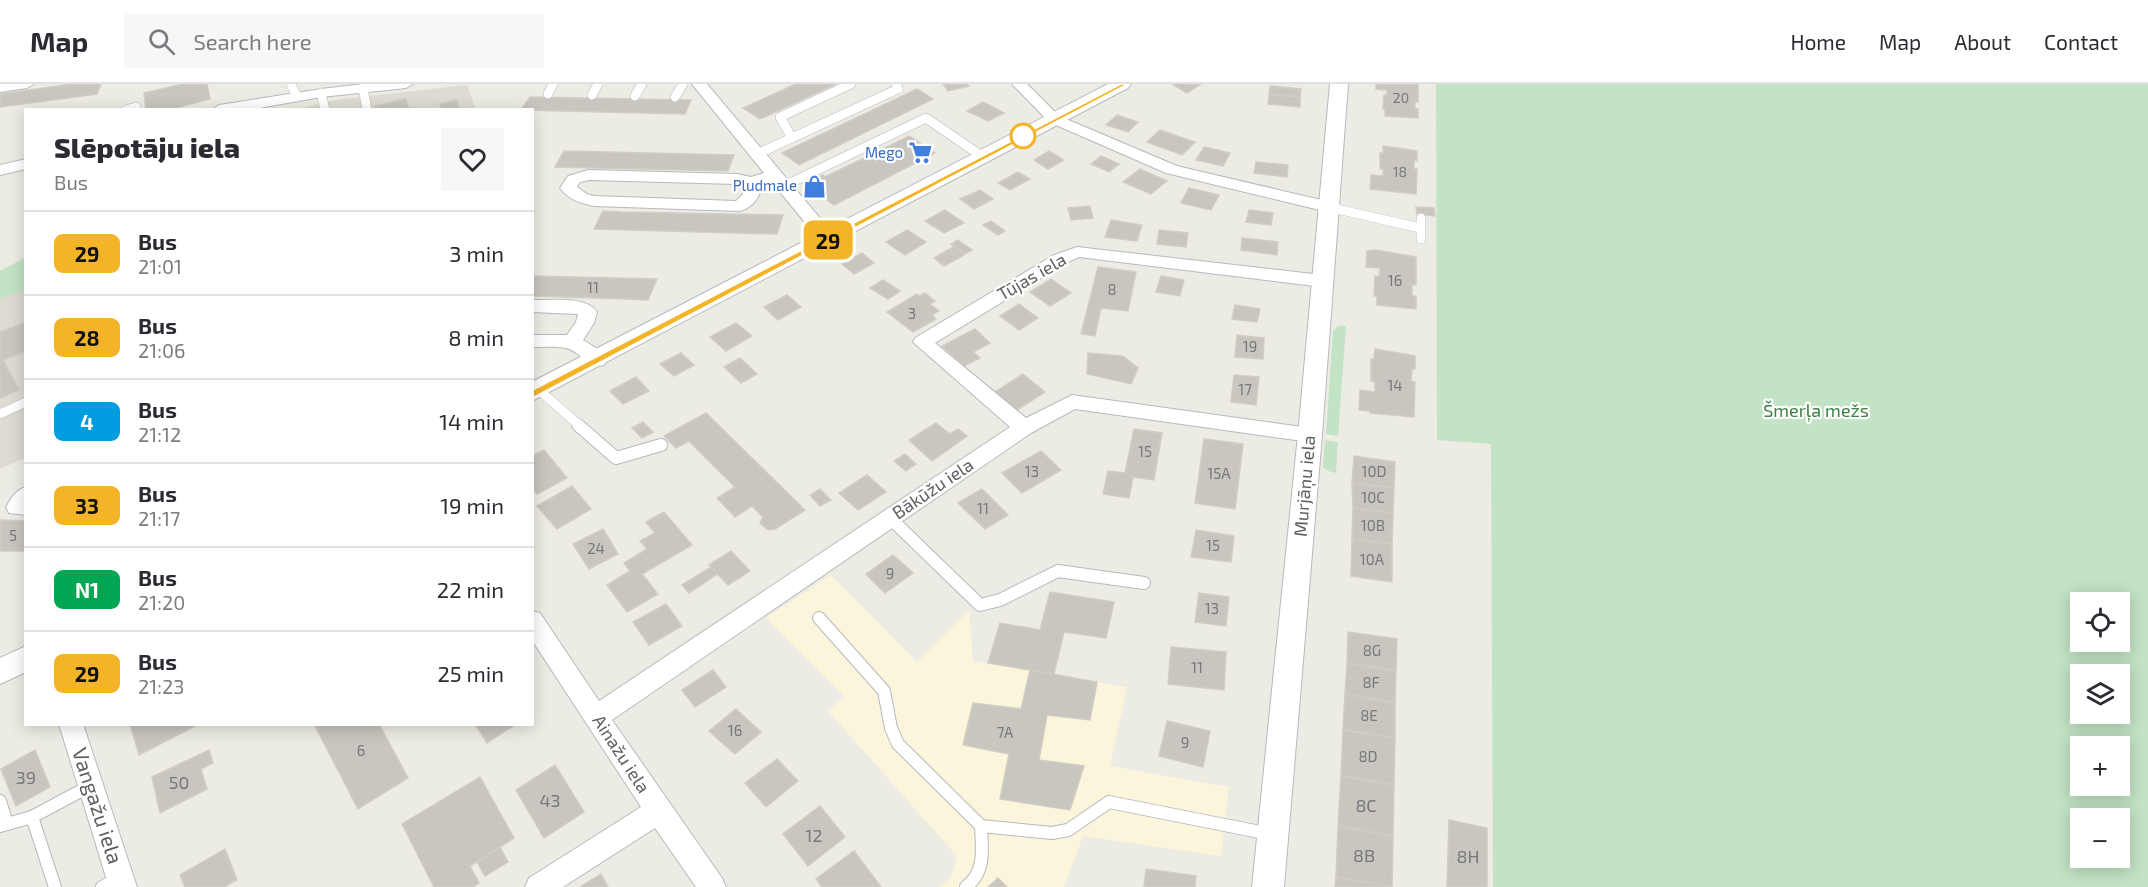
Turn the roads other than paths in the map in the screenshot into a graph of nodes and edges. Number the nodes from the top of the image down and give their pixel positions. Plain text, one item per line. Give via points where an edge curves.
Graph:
1 (27, 84) edge
2 (406, 84) edge
3 (553, 84) edge
4 (598, 84) edge
5 (642, 84) edge
6 (683, 84) edge
7 (699, 84) edge
8 (851, 84) edge
9 (896, 84) edge
10 (1018, 84) edge
11 (1122, 84) edge
12 (1339, 84) edge
13 (0, 88) edge
14 (363, 88) junction
15 (294, 90) edge
16 (321, 93) junction
17 (548, 94) dead end
18 (592, 95) dead end
19 (635, 96) dead end
20 (675, 97) dead end
21 (136, 107) dead end
22 (129, 108) edge
23 (226, 108) edge
24 (325, 108) edge
25 (367, 108) edge
26 (1054, 119) junction
27 (792, 138) junction
28 (757, 154) junction
29 (983, 157) junction
30 (24, 164) edge
31 (0, 170) edge
32 (780, 180) junction
33 (752, 182) junction
34 (1328, 207) junction
35 (1421, 218) dead end
36 (1420, 228) junction
37 (831, 238) junction
38 (1421, 238) dead end
39 (1322, 281) junction
40 (534, 306) edge
41 (534, 340) edge
42 (572, 342) junction
43 (597, 360) junction
44 (536, 392) edge
45 (24, 403) edge
46 (0, 414) edge
47 (1024, 428) junction
48 (1310, 435) junction
49 (661, 445) dead end
50 (24, 498) edge
51 (24, 507) edge
52 (890, 518) junction
53 (1144, 583) dead end
54 (819, 618) dead end
55 (534, 623) edge
56 (24, 659) edge
57 (0, 672) edge
58 (597, 716) junction
59 (72, 726) edge
60 (90, 786) junction
61 (0, 801) edge
62 (658, 811) junction
63 (32, 817) junction
64 (4, 825) edge
65 (981, 826) junction
66 (1273, 834) junction
67 (115, 883) edge
68 (55, 887) edge
69 (539, 887) edge
70 (712, 887) edge
71 (966, 887) edge
72 (1268, 887) edge

1 - 13 street
2 - 14 street
3 - 17 lane
4 - 18 lane
5 - 19 lane
6 - 20 lane
7 - 28 street
8 - 27 lane via 780,117
9 - 27 lane via 898,89
10 - 26 street
11 - 26 street
12 - 34 street, Murjāņu iela
14 - 16 street
14 - 25 lane
15 - 16 street
15 - 23 street
16 - 24 lane
21 - 22 lane
26 - 29 street
26 - 34 street via 1172,170
27 - 28 lane
28 - 32 street
29 - 32 lane via 926,118
29 - 37 street
30 - 31 street
32 - 33 street
32 - 37 street
33 - 33 street via 752,196 740,206 594,201 581,198 568,188 574,179 588,175
34 - 36 lane
34 - 39 street, Murjāņu iela
35 - 36 lane
36 - 38 lane
37 - 43 street
39 - 47 street, Tūjas iela via 1091,252 1077,252 1060,259 922,342
39 - 48 street, Murjāņu iela
40 - 42 street via 583,308 588,312
41 - 42 street
42 - 43 street via 585,347
43 - 44 street
44 - 49 lane via 616,458
45 - 46 lane
47 - 48 street, Bākūžu iela via 1072,402
47 - 52 street, Bākūžu iela
48 - 66 street, Murjāņu iela
50 - 51 street via 17,507
52 - 53 lane via 980,605 992,605 1045,574 1058,571
52 - 58 street, Bākūžu iela
54 - 65 lane via 884,692 898,744
55 - 58 street, Ainažu iela
56 - 57 street
58 - 62 street, Ainažu iela
59 - 60 street, Vangažu iela
60 - 63 lane
60 - 67 street, Vangažu iela
61 - 64 lane
62 - 69 street
62 - 70 street, Ainažu iela
63 - 64 lane
63 - 68 lane
65 - 66 lane via 1052,833 1068,830 1109,802
65 - 71 lane via 977,878
66 - 72 street, Murjāņu iela

